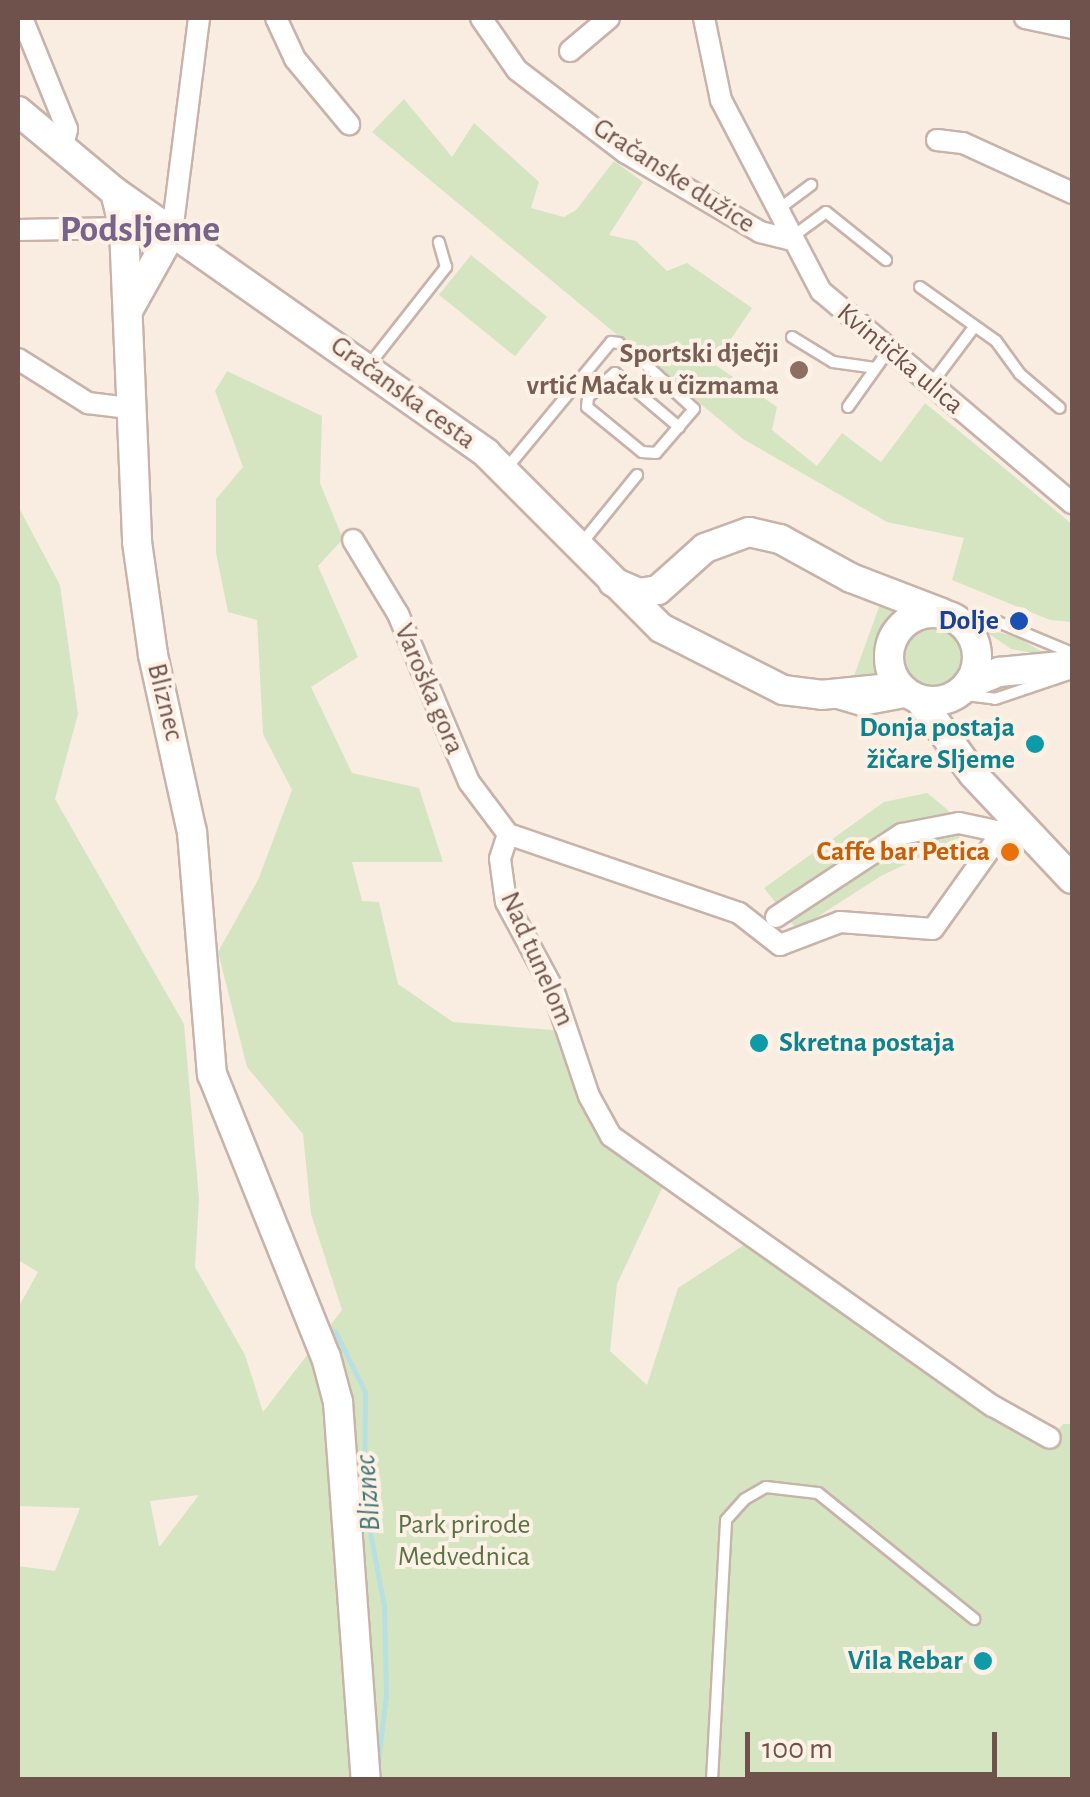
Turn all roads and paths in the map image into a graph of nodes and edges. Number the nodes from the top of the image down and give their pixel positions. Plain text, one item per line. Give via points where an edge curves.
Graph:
1 (22, 18) edge
2 (198, 18) edge
3 (276, 18) edge
4 (481, 18) edge
5 (609, 18) edge
6 (704, 18) edge
7 (1025, 18) edge
8 (1072, 28) edge
9 (570, 51) dead end
10 (18, 111) edge
11 (349, 124) dead end
12 (937, 140) dead end
13 (62, 150) junction
14 (811, 186) dead end
15 (114, 192) junction
16 (1072, 193) edge
17 (776, 211) junction
18 (124, 228) junction
19 (18, 230) edge
20 (172, 232) junction
21 (789, 239) junction
22 (439, 242) dead end
23 (886, 260) dead end
24 (920, 287) dead end
25 (126, 319) junction
26 (976, 326) junction
27 (792, 337) dead end
28 (619, 343) dead end
29 (888, 351) junction
30 (18, 359) edge
31 (642, 362) dead end
32 (368, 366) junction
33 (874, 368) junction
34 (931, 384) junction
35 (848, 406) dead end
36 (129, 408) junction
37 (1060, 408) dead end
38 (679, 427) junction
39 (505, 470) junction
40 (637, 475) dead end
41 (1072, 503) edge
42 (353, 540) dead end
43 (579, 546) junction
44 (612, 581) junction
45 (668, 584) junction
46 (947, 615) junction
47 (662, 628) junction
48 (974, 640) junction
49 (1072, 653) edge
50 (1031, 667) junction
51 (1072, 668) edge
52 (962, 690) junction
53 (910, 693) junction
54 (956, 751) junction
55 (1012, 828) junction
56 (508, 834) junction
57 (1072, 879) edge
58 (776, 917) dead end
59 (1050, 1438) dead end
60 (974, 1619) dead end
61 (366, 1780) edge
62 (712, 1780) edge

1 - 13 street via 67,129
2 - 20 street
3 - 11 street via 295,59
4 - 21 street, Gračanske dužice via 517,70 626,153 760,232
5 - 9 street
6 - 17 street, Kvintička ulica via 721,100
7 - 8 street
10 - 13 main road, Gračanska cesta
12 - 16 street via 963,143
13 - 15 main road, Gračanska cesta
14 - 17 lane
15 - 18 main road, Bliznec
15 - 20 main road, Gračanska cesta
17 - 21 street, Kvintička ulica
18 - 19 street
18 - 25 main road, Bliznec
20 - 25 main road, Bliznec via 137,286
20 - 32 main road, Gračanska cesta
21 - 23 lane via 826,212
21 - 29 street, Kvintička ulica via 822,291
22 - 32 lane via 446,267
24 - 26 lane
25 - 36 main road, Bliznec
26 - 34 lane
26 - 37 lane
27 - 33 lane via 833,362
28 - 39 lane via 611,342
29 - 33 lane
29 - 34 street, Kvintička ulica
30 - 36 street via 88,403
31 - 38 lane via 693,404
32 - 39 main road, Gračanska cesta
33 - 35 lane
34 - 41 street, Kvintička ulica
36 - 61 main road, Bliznec via 153,655 192,832 212,1074 338,1402
38 - 38 lane via 650,455 586,402 614,372
39 - 43 main road, Gračanska cesta
40 - 43 lane
42 - 56 street, Varoška gora via 398,614 469,782
43 - 44 main road, Gračanska cesta
44 - 45 main road via 639,593
44 - 47 main road, Gračanska cesta
45 - 46 main road via 705,548 749,532
45 - 47 main road via 655,611
46 - 48 main road
46 - 49 lane via 998,622
46 - 53 main road via 917,616 894,636 888,660
47 - 53 main road, Gračanska cesta via 748,676 821,694
48 - 50 main road
48 - 52 main road via 975,670
50 - 51 main road
50 - 52 main road
51 - 52 lane via 995,699
52 - 53 main road
52 - 54 main road via 949,722
53 - 54 main road
54 - 55 main road
55 - 56 street via 933,929 840,922 780,945 739,914
55 - 57 main road
55 - 58 street via 959,822 902,834
56 - 59 street, Nad tunelom via 500,859 506,902 553,989 589,1096 611,1136 993,1406
60 - 62 lane via 818,1493 766,1487 745,1499 726,1520

